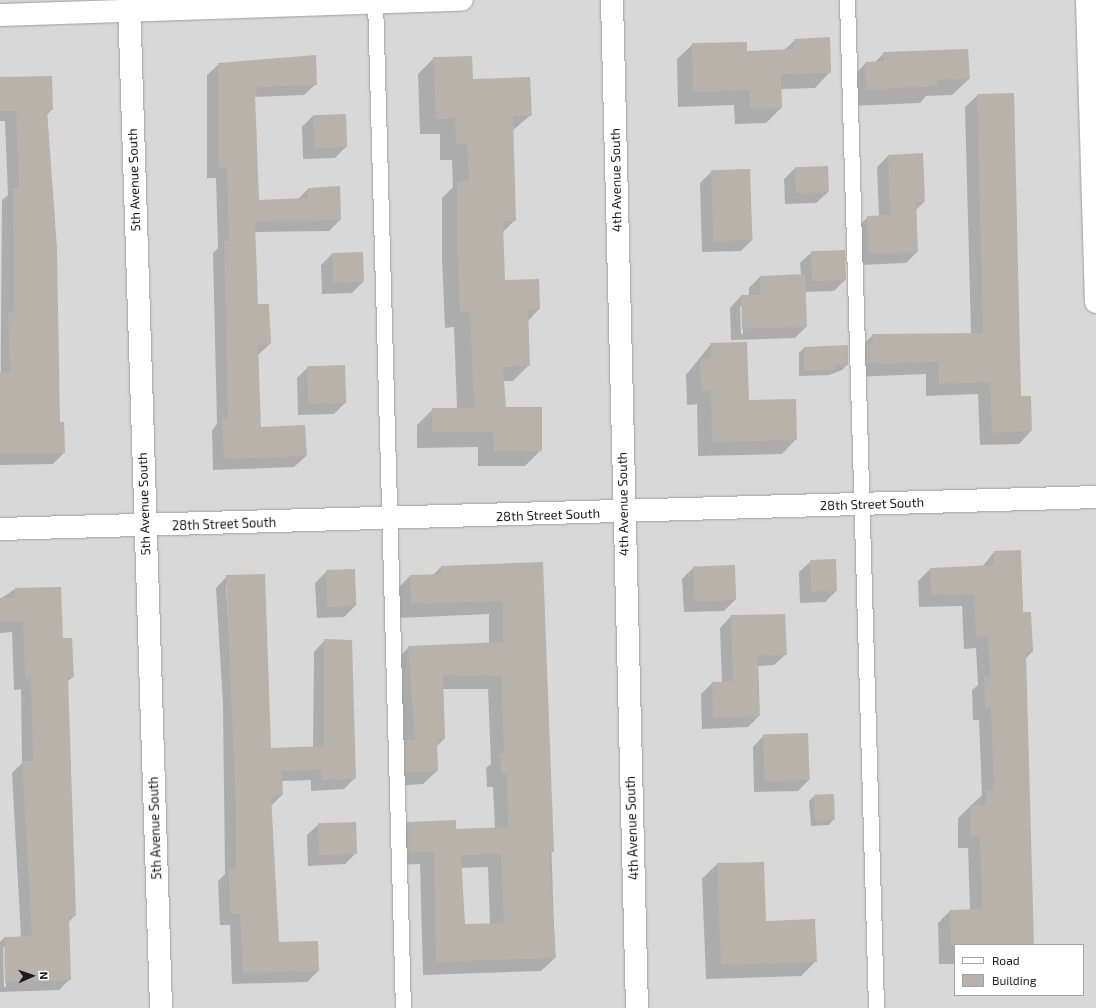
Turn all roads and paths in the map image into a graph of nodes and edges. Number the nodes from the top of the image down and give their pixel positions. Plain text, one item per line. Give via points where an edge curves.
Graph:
1 (462, 0) edge
2 (612, 0) edge
3 (847, 0) edge
4 (1087, 0) edge
5 (375, 1) edge
6 (129, 5) edge
7 (0, 15) edge
8 (1096, 302) edge
9 (1096, 497) edge
10 (859, 505) junction
11 (623, 512) junction
12 (390, 519) junction
13 (145, 526) junction
14 (0, 530) edge
15 (161, 1008) edge
16 (403, 1008) edge
17 (637, 1008) edge
18 (876, 1008) edge

1 - 5 street
2 - 11 street, 4th Avenue South
3 - 10 lane
4 - 8 street
5 - 6 street
5 - 12 lane
6 - 7 street
6 - 13 street, 5th Avenue South
9 - 10 street, 28th Street South
10 - 11 street, 28th Street South
10 - 18 lane
11 - 12 street, 28th Street South
11 - 17 street, 4th Avenue South
12 - 13 street, 28th Street South
12 - 16 lane
13 - 14 street, 28th Street South
13 - 15 street, 5th Avenue South

